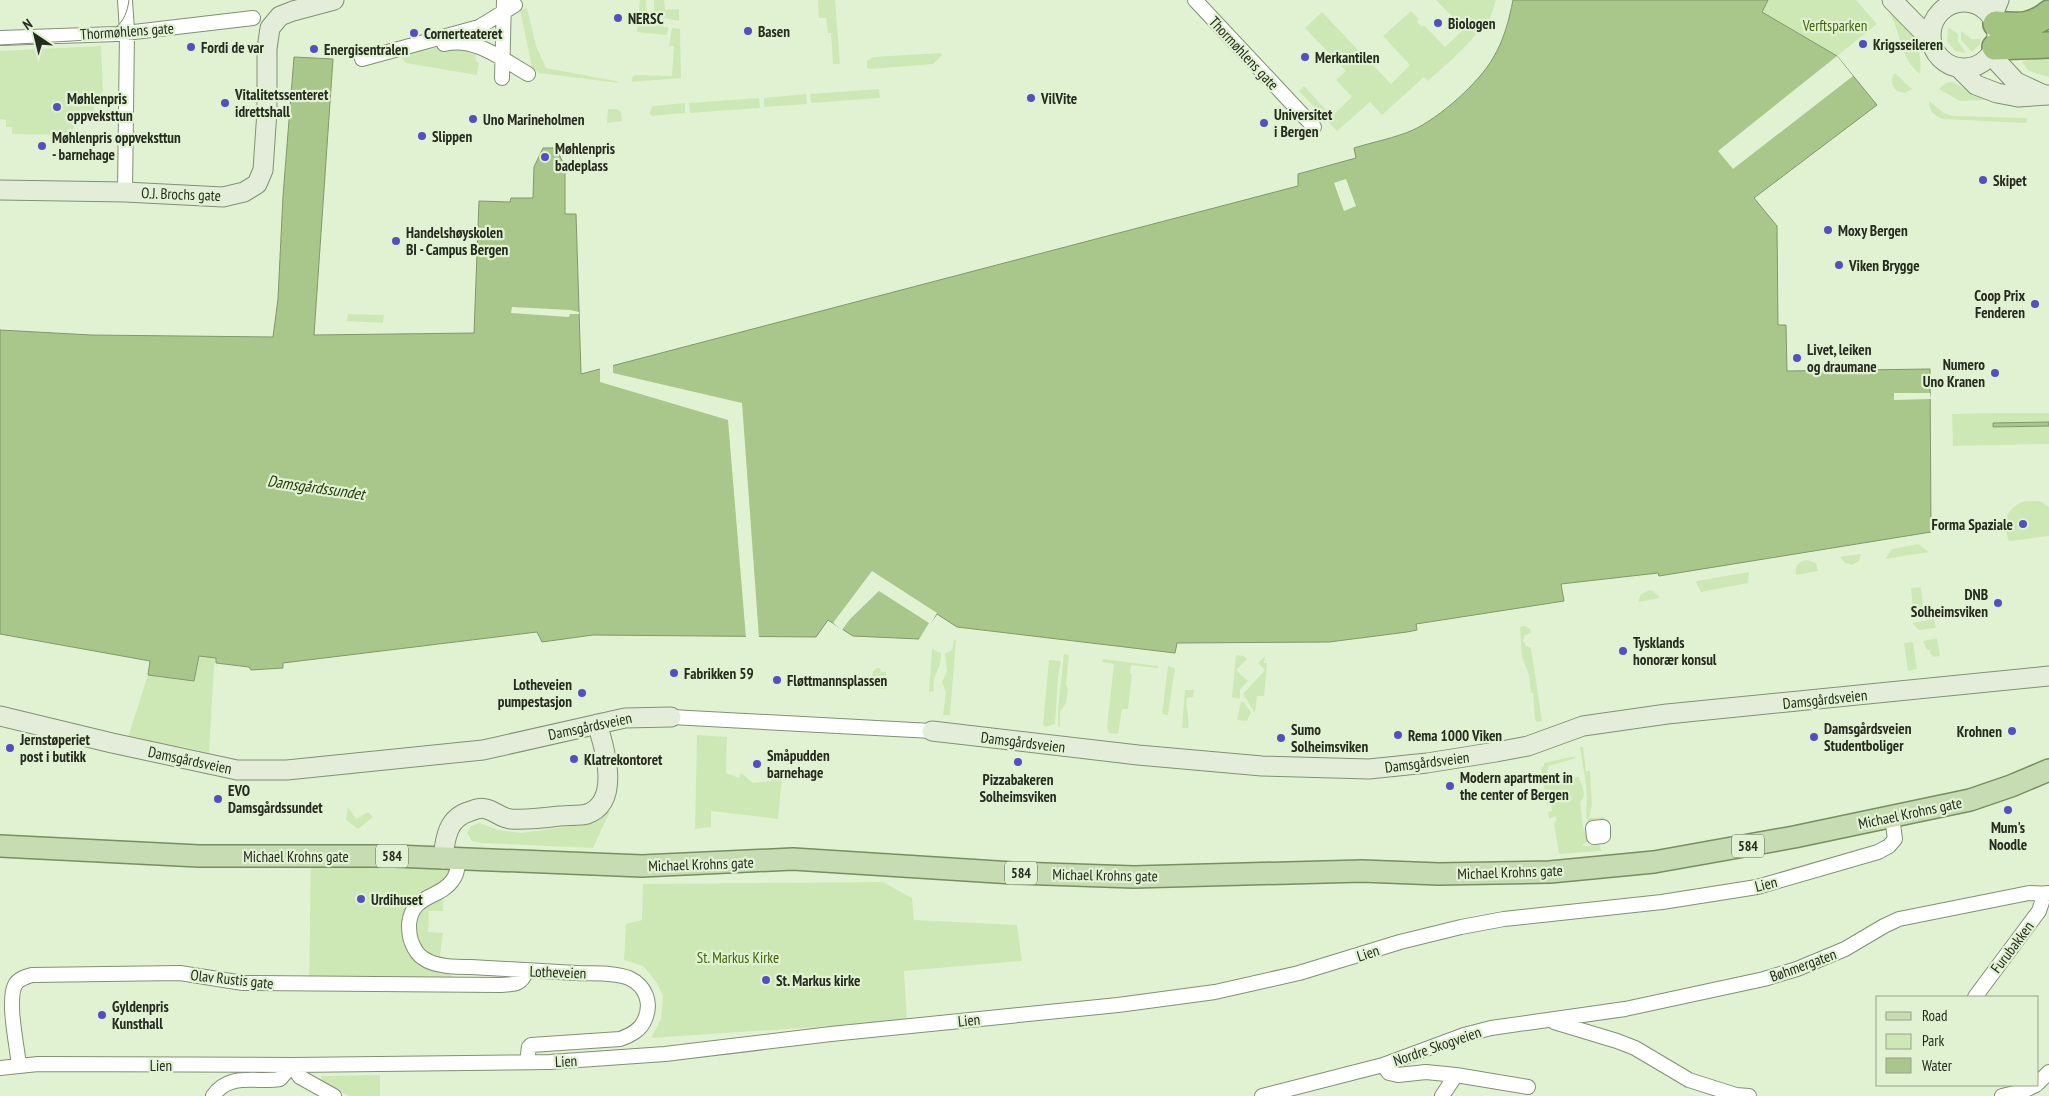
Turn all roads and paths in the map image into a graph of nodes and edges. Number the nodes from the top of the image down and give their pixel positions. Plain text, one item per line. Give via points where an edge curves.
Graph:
1 (126, 0) edge
2 (334, 0) edge
3 (1195, 0) edge
4 (1892, 0) edge
5 (2042, 0) edge
6 (1958, 1) edge
7 (2049, 4) edge
8 (508, 6) edge
9 (2049, 13) edge
10 (253, 18) dead end
11 (1995, 28) edge
12 (127, 31) junction
13 (0, 38) edge
14 (1931, 40) junction
15 (414, 45) junction
16 (2049, 45) edge
17 (362, 59) dead end
18 (504, 60) junction
19 (1958, 68) junction
20 (528, 74) dead end
21 (502, 78) dead end
22 (2046, 95) edge
23 (1314, 127) dead end
24 (0, 190) edge
25 (125, 192) junction
26 (2049, 676) edge
27 (0, 716) edge
28 (671, 717) joint
29 (597, 724) junction
30 (932, 731) joint
31 (2049, 770) edge
32 (1892, 817) junction
33 (0, 846) edge
34 (450, 859) junction
35 (2045, 894) edge
36 (526, 971) junction
37 (1976, 996) edge
38 (1550, 1021) junction
39 (527, 1062) junction
40 (19, 1065) junction
41 (292, 1065) junction
42 (1383, 1065) junction
43 (0, 1068) edge
44 (2049, 1072) edge
45 (1456, 1075) junction
46 (2039, 1082) edge
47 (2033, 1086) edge
48 (1528, 1087) dead end
49 (213, 1096) edge
50 (334, 1096) edge
51 (1262, 1096) edge
52 (1442, 1096) edge
53 (1749, 1096) edge
54 (2002, 1096) edge

1 - 12 street
2 - 25 street, O.J. Brochs gate via 280,16 272,24 267,49 263,170 257,184 244,192 223,197
3 - 23 street, Thormøhlens gate
4 - 14 street
5 - 7 highway
6 - 11 street via 1978,5
6 - 14 street via 1943,9 1934,20
8 - 15 street via 479,28
8 - 18 street
9 - 11 highway via 2035,23
10 - 12 street, Thormøhlens gate
11 - 16 highway
11 - 19 street via 1977,66
11 - 22 street via 2006,72 2016,82
12 - 13 street, Thormøhlens gate
12 - 25 street
14 - 19 street via 1941,60
15 - 17 street
15 - 18 street via 426,48 455,41 478,46
18 - 20 street
18 - 21 street
19 - 22 street via 1976,86 1997,93 2018,97
24 - 25 street, O.J. Brochs gate
26 - 30 street, Damsgårdsveien via 1667,714 1582,726 1528,746 1496,752 1369,769 1262,766
27 - 29 street, Damsgårdsveien via 237,770 287,770 483,750
28 - 29 street, Damsgårdsveien via 638,716
28 - 30 street, Damsgårdsveien
29 - 34 street, Lotheveien via 605,747 608,785 602,801 594,809 587,814 534,819 508,818 480,808 468,812 452,823 445,836
31 - 32 main road, Michael Krohns gate / 584 via 1970,800
32 - 34 main road, Michael Krohns gate / 584 via 1654,862 1505,874 1355,871 1134,877 793,860 642,866
32 - 39 street, Lien via 1895,839 1889,846 1757,887 1461,927 1299,973 1215,992 665,1054
33 - 34 main road, Michael Krohns gate / 584 via 199,856
34 - 36 street, Lotheveien via 456,875 452,882 420,901 413,911 409,932 415,949 423,958 447,965
35 - 37 street, Furubakken via 2039,911
35 - 38 street, Bøhmergaten via 2029,893 1899,919 1846,949 1764,979 1626,1009
36 - 39 street, Lotheveien via 610,974 628,978 639,986 649,1004 642,1027 630,1036 532,1045
36 - 40 street, Olav Rustis gate via 520,982 499,985 243,984 180,973 32,975 15,984 11,998
38 - 42 street, Nordre Skogveien via 1491,1028 1464,1035
38 - 53 street via 1635,1048 1689,1080
39 - 41 street, Lien
40 - 41 street, Lien
40 - 43 street, Lien
41 - 49 street via 280,1078 226,1083
41 - 50 street via 300,1077
42 - 45 street, Nordre Skogveien via 1389,1073 1398,1075 1426,1072
42 - 51 street, Nordre Skogveien
44 - 46 street
45 - 48 street, Nordre Skogveien
45 - 52 street
47 - 54 street

